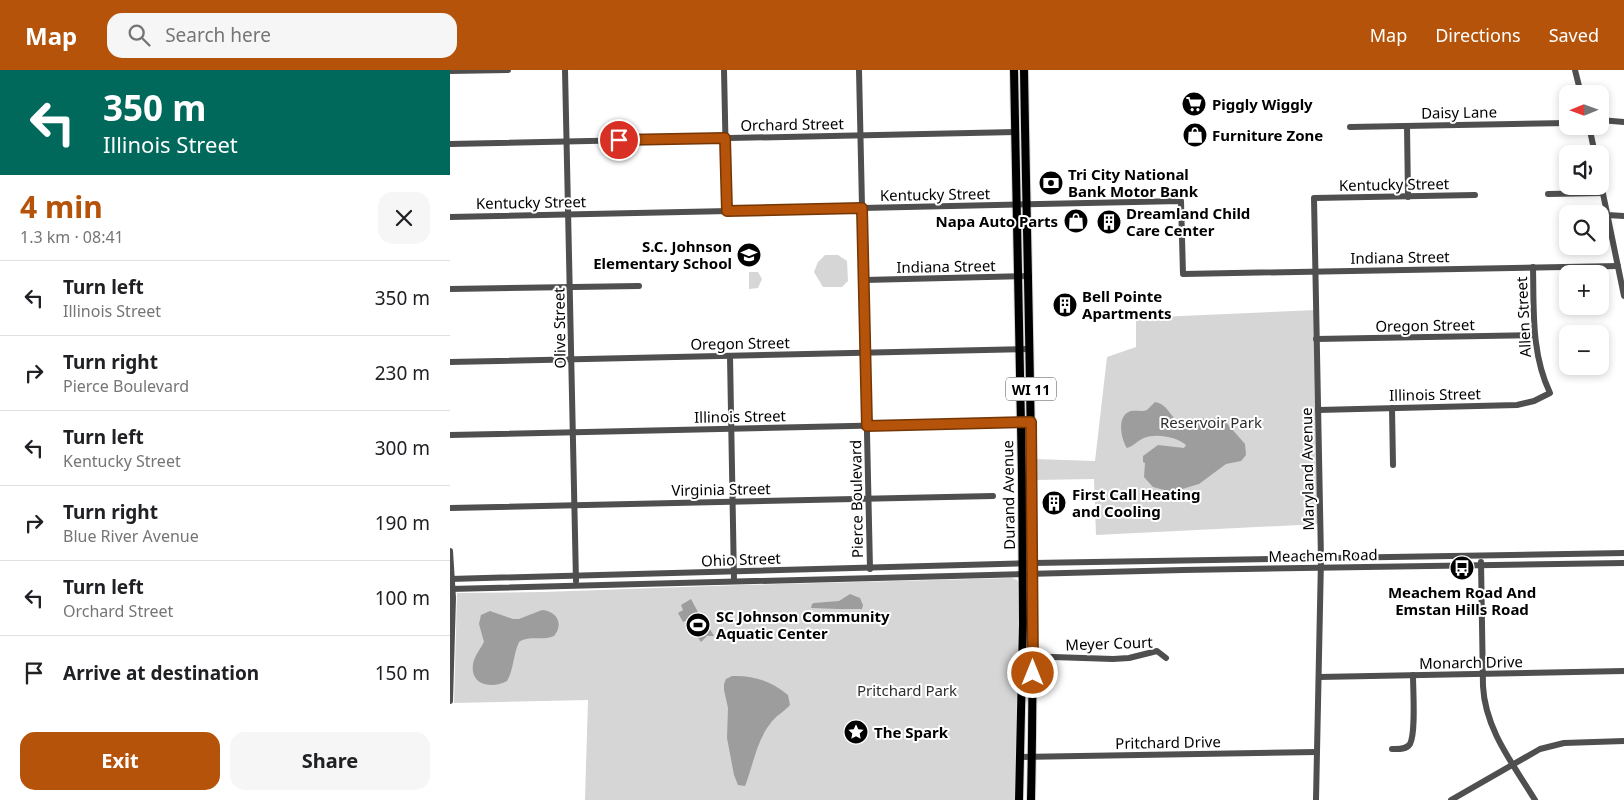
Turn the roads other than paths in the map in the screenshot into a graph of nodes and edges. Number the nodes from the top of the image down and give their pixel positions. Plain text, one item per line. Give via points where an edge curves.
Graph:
1 (508, 70) edge
2 (565, 70) edge
3 (724, 70) edge
4 (859, 70) edge
5 (1014, 70) edge
6 (1575, 70) edge
7 (450, 71) edge
8 (1023, 71) edge
9 (1579, 85) edge
10 (1609, 121) edge
11 (1624, 122) edge
12 (1559, 123) edge
13 (1407, 126) junction
14 (1350, 127) dead end
15 (1016, 132) junction
16 (861, 135) junction
17 (725, 138) junction
18 (566, 141) junction
19 (450, 144) edge
20 (1548, 194) dead end
21 (1559, 194) edge
22 (1475, 195) dead end
23 (1408, 196) junction
24 (1314, 198) joint
25 (1017, 204) junction
26 (1027, 204) junction
27 (862, 208) junction
28 (727, 211) junction
29 (568, 214) junction
30 (1609, 215) edge
31 (1624, 216) edge
32 (450, 217) edge
33 (1609, 220) edge
34 (1618, 266) junction
35 (1533, 267) junction
36 (1315, 271) junction
37 (1183, 274) joint
38 (1028, 276) junction
39 (1018, 277) junction
40 (864, 280) junction
41 (639, 286) dead end
42 (570, 287) junction
43 (450, 290) edge
44 (1624, 296) edge
45 (1534, 335) junction
46 (1316, 339) junction
47 (1030, 349) junction
48 (1020, 350) junction
49 (865, 353) junction
50 (730, 356) junction
51 (572, 360) junction
52 (450, 362) edge
53 (1550, 393) joint
54 (1392, 408) junction
55 (1318, 410) junction
56 (1021, 422) junction
57 (1031, 422) junction
58 (867, 426) junction
59 (732, 429) junction
60 (574, 432) junction
61 (450, 435) edge
62 (1393, 465) dead end
63 (992, 496) dead end
64 (869, 498) junction
65 (734, 502) junction
66 (575, 505) junction
67 (450, 508) edge
68 (450, 551) edge
69 (1616, 553) junction
70 (1624, 553) edge
71 (1546, 554) junction
72 (1480, 556) junction
73 (1404, 558) junction
74 (1257, 560) junction
75 (1321, 560) junction
76 (1183, 561) junction
77 (1114, 562) junction
78 (1624, 562) edge
79 (1546, 563) junction
80 (1616, 563) junction
81 (1022, 564) junction
82 (1033, 564) junction
83 (1481, 565) junction
84 (1405, 566) junction
85 (1321, 568) junction
86 (870, 569) junction
87 (1258, 569) junction
88 (1183, 570) junction
89 (734, 572) junction
90 (1115, 572) junction
91 (1022, 574) junction
92 (1033, 574) junction
93 (576, 577) junction
94 (451, 579) edge
95 (734, 581) junction
96 (576, 586) junction
97 (451, 589) edge
98 (1022, 656) junction
99 (1034, 656) junction
100 (1166, 658) dead end
101 (1624, 671) edge
102 (1482, 674) junction
103 (1413, 675) junction
104 (1319, 677) junction
105 (450, 702) edge
106 (1624, 741) edge
107 (1392, 749) dead end
108 (1317, 752) junction
109 (1020, 757) junction
110 (1032, 757) junction
111 (1512, 763) junction
112 (1019, 800) edge
113 (1032, 800) edge
114 (1316, 800) edge
115 (1451, 800) edge
116 (1535, 800) edge

1 - 7 street
2 - 18 street, Olive Street
3 - 17 street
4 - 16 street, Pierce Boulevard
5 - 15 main road, Durand Avenue / WI 11
6 - 9 street
8 - 26 main road, Durand Avenue / WI 11
10 - 11 street
12 - 13 street, Daisy Lane
13 - 14 street, Daisy Lane
13 - 23 street
15 - 16 street, Orchard Street
15 - 25 main road, Durand Avenue / WI 11
16 - 17 street, Orchard Street
16 - 27 street, Pierce Boulevard
17 - 18 street, Orchard Street
17 - 28 street
18 - 19 street, Orchard Street
18 - 29 street, Olive Street
20 - 21 street
22 - 23 street, Kentucky Street
23 - 24 street, Kentucky Street
24 - 36 street, Maryland Avenue
25 - 26 street, Kentucky Street
25 - 27 street, Kentucky Street
25 - 39 main road, Durand Avenue / WI 11
26 - 37 street, Kentucky Street via 1182,200
26 - 38 main road, Durand Avenue / WI 11
27 - 28 street, Kentucky Street
27 - 40 street, Pierce Boulevard
28 - 29 street, Kentucky Street
29 - 32 street, Kentucky Street
29 - 42 street, Olive Street
30 - 31 street
33 - 34 street
34 - 35 street, Indiana Street
34 - 44 street
35 - 36 street, Indiana Street
35 - 45 street, Allen Street
36 - 37 street, Indiana Street
36 - 46 street, Maryland Avenue
38 - 39 street, Indiana Street
38 - 47 main road, Durand Avenue / WI 11
39 - 40 street, Indiana Street
39 - 48 main road, Durand Avenue / WI 11
40 - 49 street, Pierce Boulevard
41 - 42 street
42 - 43 street
42 - 51 street, Olive Street
45 - 46 street, Oregon Street
45 - 53 street, Allen Street via 1540,370
46 - 55 street, Maryland Avenue
47 - 48 street, Oregon Street
47 - 57 main road, Durand Avenue / WI 11
48 - 49 street, Oregon Street
48 - 56 main road, Durand Avenue / WI 11
49 - 50 street, Oregon Street
49 - 58 street, Pierce Boulevard
50 - 51 street, Oregon Street
50 - 59 street
51 - 52 street, Oregon Street
51 - 60 street, Olive Street
53 - 54 street, Illinois Street via 1517,405
54 - 55 street, Illinois Street
54 - 62 street
55 - 75 street, Maryland Avenue
56 - 57 street, Illinois Street
56 - 58 street, Illinois Street
56 - 81 main road, Durand Avenue / WI 11
57 - 82 main road, Durand Avenue / WI 11
58 - 59 street, Illinois Street
58 - 64 street, Pierce Boulevard
59 - 60 street, Illinois Street
59 - 65 street
60 - 61 street, Illinois Street
60 - 66 street, Olive Street
63 - 64 street, Virginia Street
64 - 65 street, Virginia Street
64 - 86 street, Pierce Boulevard
65 - 66 street, Virginia Street
65 - 89 street
66 - 67 street, Virginia Street
66 - 93 street, Olive Street
68 - 94 street
69 - 70 street, Meachem Road
69 - 71 street, Meachem Road
69 - 80 street
71 - 72 street, Meachem Road
71 - 79 street
72 - 73 street, Meachem Road
72 - 83 street
73 - 75 street, Meachem Road
73 - 84 street
74 - 75 street, Meachem Road
74 - 76 street, Meachem Road
74 - 87 street
75 - 85 street, Maryland Avenue
76 - 77 street, Meachem Road
76 - 88 street
77 - 82 street, Meachem Road
77 - 90 street
78 - 80 street, Meachem Road
79 - 80 street, Meachem Road
79 - 83 street, Meachem Road
81 - 82 street, Ohio Street
81 - 86 street, Ohio Street
81 - 91 main road, Durand Avenue / WI 11
82 - 92 main road, Durand Avenue / WI 11
83 - 84 street, Meachem Road
83 - 102 street
84 - 85 street, Meachem Road
85 - 87 street, Meachem Road
85 - 104 street, Maryland Avenue
86 - 89 street, Ohio Street
87 - 88 street, Meachem Road
88 - 90 street, Meachem Road
89 - 93 street, Ohio Street
89 - 95 street
90 - 92 street, Meachem Road
91 - 92 street, Meachem Road
91 - 95 street, Ohio Street
91 - 98 main road, Durand Avenue / WI 11
92 - 99 main road, Durand Avenue / WI 11
93 - 94 street, Ohio Street
93 - 96 street, Olive Street
94 - 97 street
95 - 96 street, Ohio Street
96 - 97 street, Ohio Street
97 - 105 street
98 - 99 street, Meyer Court
98 - 109 main road, Durand Avenue / WI 11
99 - 100 street, Meyer Court via 1113,659 1157,651
99 - 110 main road, Durand Avenue / WI 11
101 - 102 street, Monarch Drive
102 - 103 street, Monarch Drive
102 - 111 street via 1490,723
103 - 104 street, Monarch Drive
103 - 107 street via 1413,734 1406,748
104 - 108 street, Maryland Avenue
106 - 111 street via 1556,744
108 - 110 street, Pritchard Drive
108 - 114 street, Maryland Avenue
109 - 110 street, Pritchard Drive
109 - 112 main road, Durand Avenue / WI 11
110 - 113 main road, Durand Avenue / WI 11
111 - 115 street
111 - 116 street

